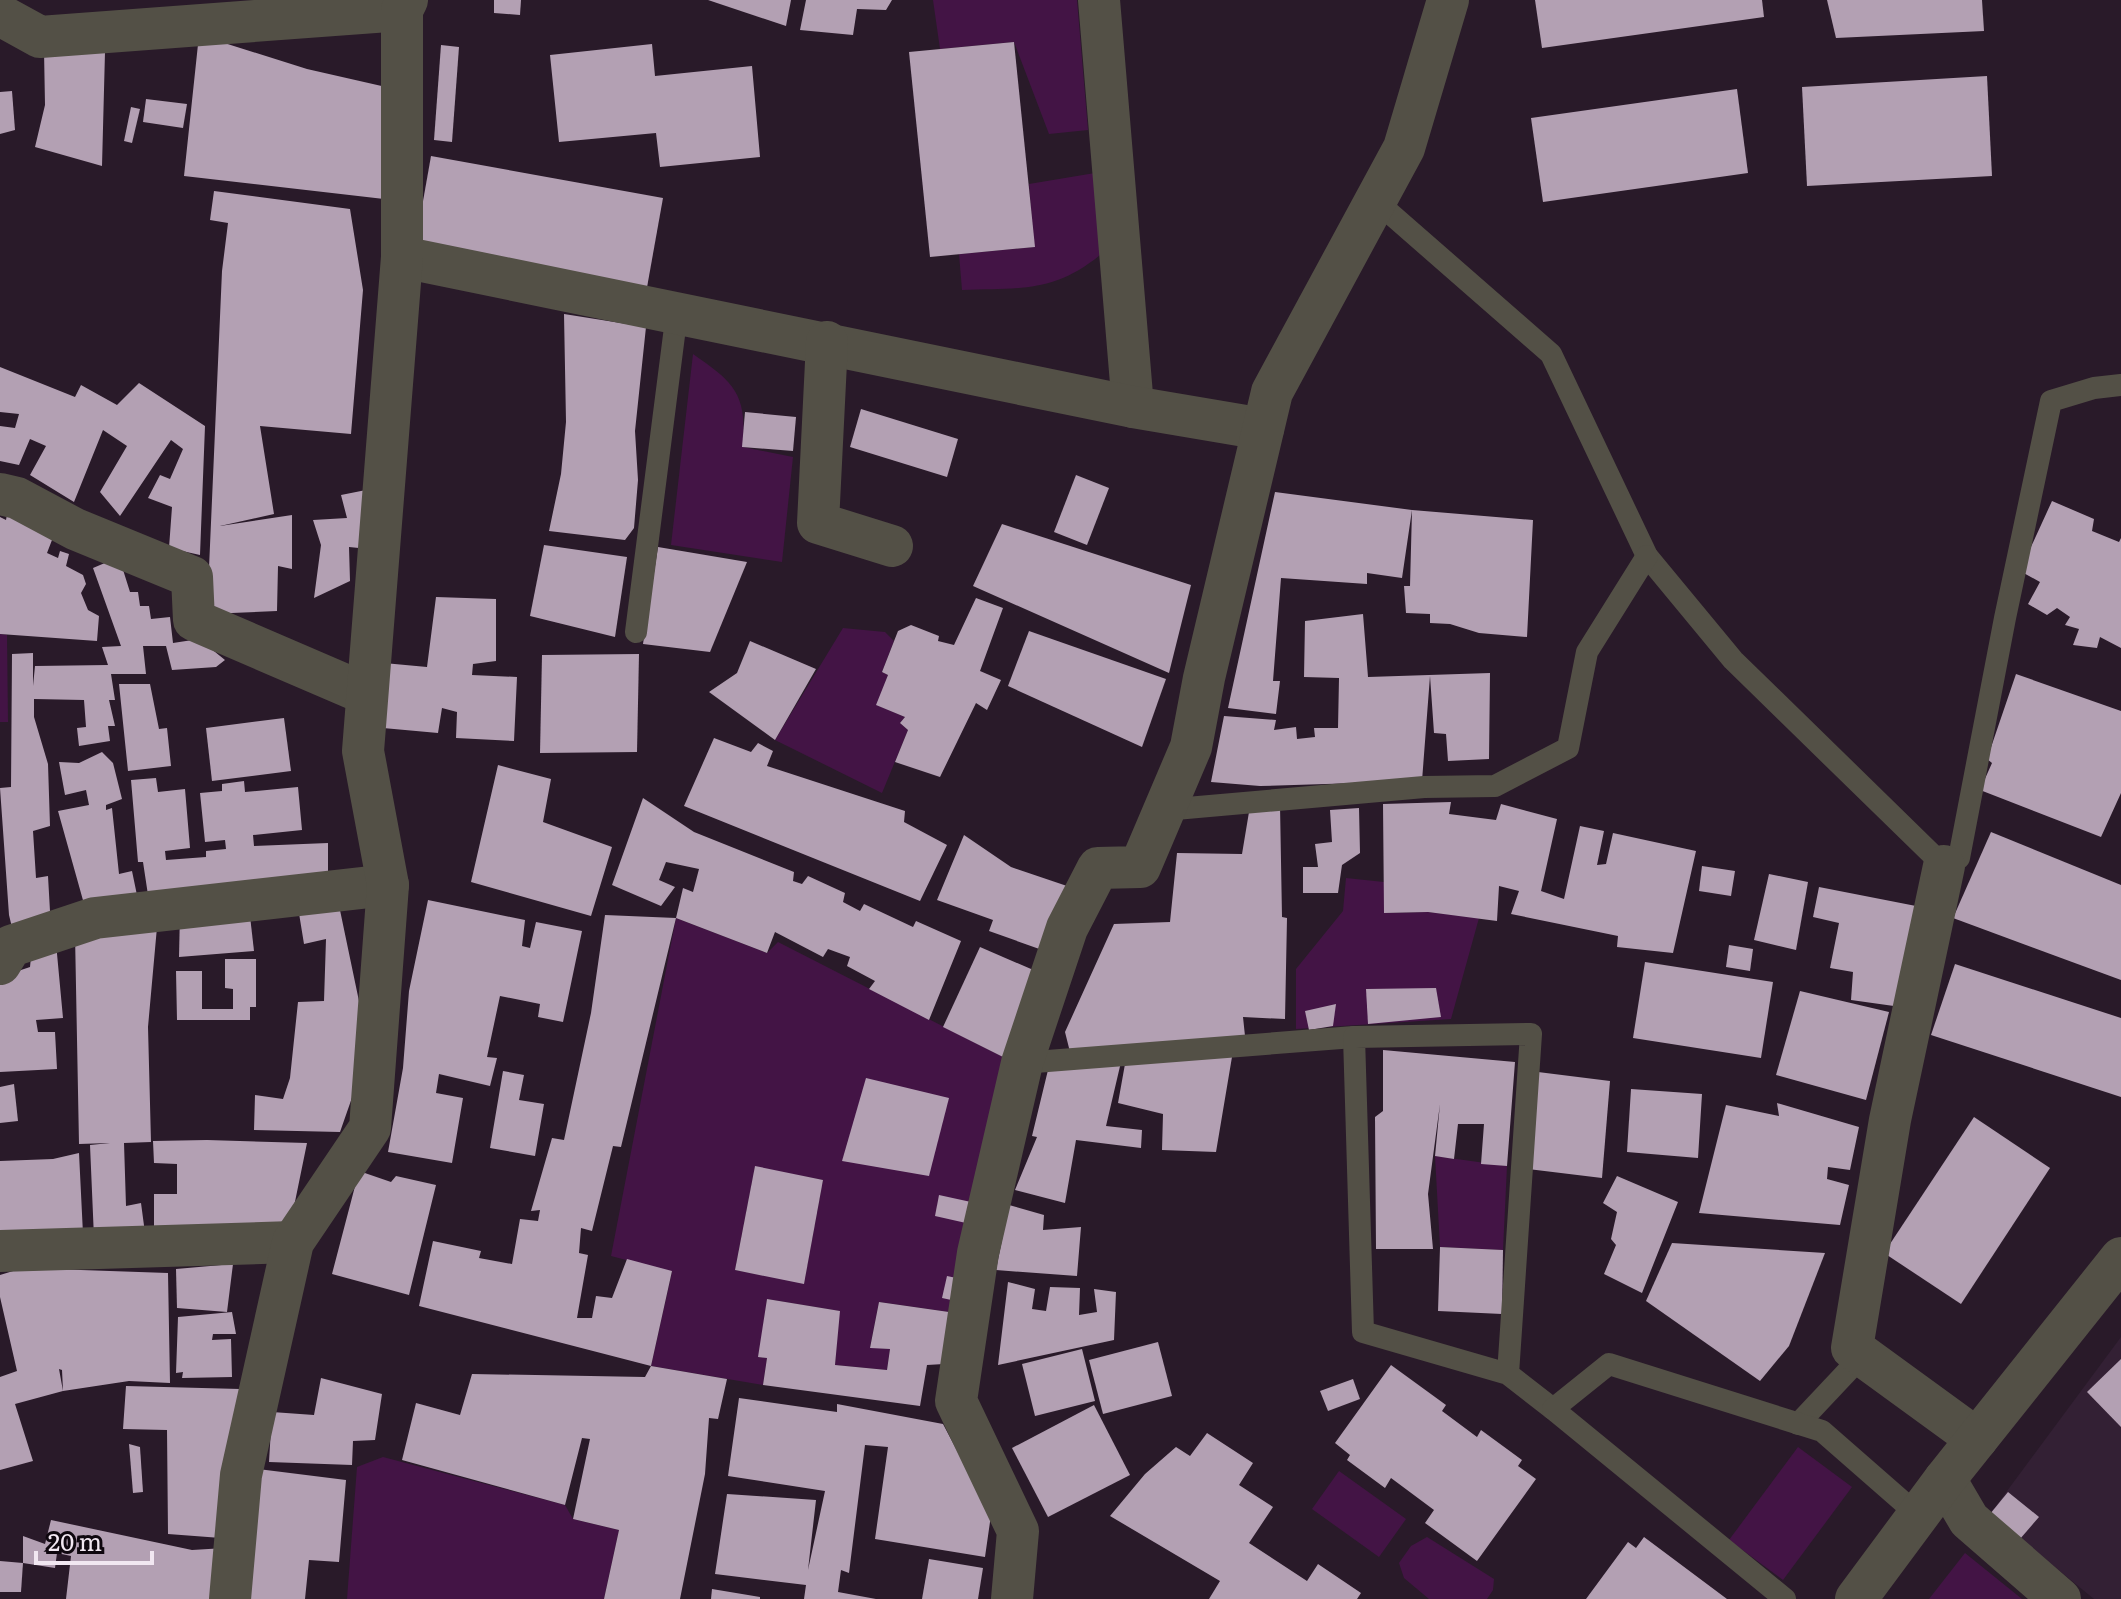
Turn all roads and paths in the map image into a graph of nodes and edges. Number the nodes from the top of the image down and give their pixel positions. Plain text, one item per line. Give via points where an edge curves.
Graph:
1 (1099, 0) edge
2 (1448, 0) edge
3 (404, 5) edge
4 (0, 15) edge
5 (1376, 201) junction
6 (402, 257) junction
7 (677, 312) junction
8 (827, 342) junction
9 (2121, 385) edge
10 (1133, 407) junction
11 (1263, 429) junction
12 (0, 494) edge
13 (892, 546) dead end
14 (1647, 556) junction
15 (636, 632) dead end
16 (366, 694) junction
17 (1164, 810) junction
18 (1944, 866) junction
19 (388, 885) junction
20 (0, 964) edge
21 (1354, 1037) junction
22 (1022, 1063) junction
23 (293, 1242) junction
24 (0, 1251) edge
25 (2121, 1258) edge
26 (1862, 1356) junction
27 (1508, 1374) junction
28 (1553, 1409) junction
29 (1798, 1424) junction
30 (1977, 1439) junction
31 (1945, 1479) junction
32 (1918, 1515) junction
33 (230, 1599) edge
34 (1012, 1599) edge
35 (1785, 1599) edge
36 (1856, 1599) edge
37 (2060, 1599) edge

1 - 10 street
2 - 5 street via 1404,148
3 - 4 street via 40,37
3 - 6 street
5 - 11 street via 1272,392
5 - 14 lane via 1551,354
6 - 7 street
6 - 16 street
7 - 8 street
7 - 15 lane
8 - 10 street
8 - 13 street via 818,523
9 - 18 lane via 2051,401 1959,858
10 - 11 street
11 - 17 street via 1191,747
12 - 16 street via 192,577 194,620
14 - 17 lane via 1587,652 1568,748 1495,786 1424,787
14 - 18 lane via 1733,660
16 - 19 street via 363,751
17 - 22 street via 1140,867 1098,868 1067,928
18 - 26 street via 1890,1120 1852,1348
19 - 20 street via 95,918 11,946
19 - 23 street via 370,1128
21 - 22 lane
21 - 27 lane via 1363,1332
21 - 27 lane via 1531,1034
22 - 34 street via 978,1253 956,1401 1018,1531
23 - 24 street
23 - 33 street via 241,1475
25 - 30 street
26 - 29 lane
26 - 30 street
27 - 28 lane
28 - 29 lane via 1609,1364
28 - 35 lane
29 - 32 lane via 1822,1431
30 - 31 street
31 - 32 street
31 - 37 street via 1969,1520
32 - 36 street

